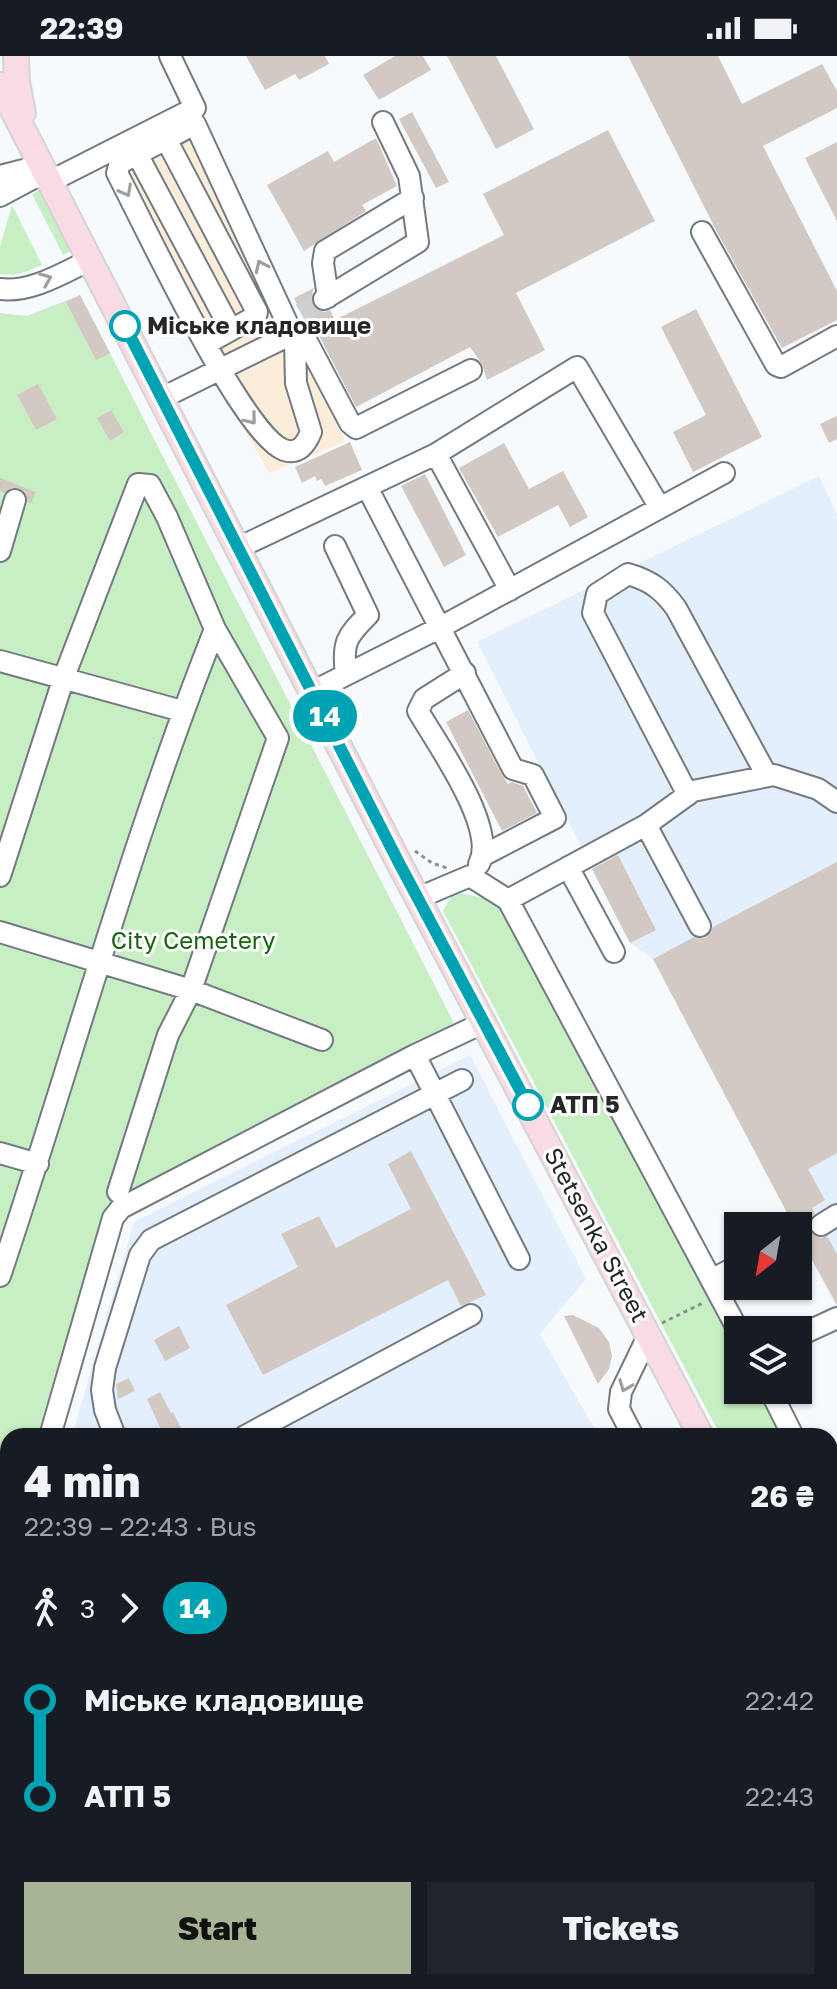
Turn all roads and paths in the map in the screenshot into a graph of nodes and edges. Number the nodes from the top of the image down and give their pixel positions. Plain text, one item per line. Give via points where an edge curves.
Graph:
1 (16, 56) edge
2 (170, 56) edge
3 (0, 85) edge
4 (383, 122) dead end
5 (169, 132) junction
6 (28, 139) junction
7 (137, 154) junction
8 (46, 173) junction
9 (0, 176) edge
10 (0, 196) edge
11 (413, 198) junction
12 (702, 232) dead end
13 (90, 260) junction
14 (0, 289) edge
15 (293, 323) junction
16 (231, 330) junction
17 (837, 336) edge
18 (206, 344) junction
19 (219, 368) junction
20 (471, 370) dead end
21 (162, 398) junction
22 (436, 454) junction
23 (724, 473) dead end
24 (367, 487) junction
25 (15, 500) dead end
26 (660, 508) junction
27 (4, 523) edge
28 (335, 546) dead end
29 (240, 547) junction
30 (0, 551) edge
31 (510, 590) junction
32 (441, 627) junction
33 (215, 629) junction
34 (0, 661) edge
35 (465, 673) junction
36 (346, 675) junction
37 (64, 677) junction
38 (312, 692) junction
39 (182, 711) junction
40 (767, 776) junction
41 (688, 795) junction
42 (837, 802) edge
43 (646, 825) junction
44 (415, 851) dead end
45 (484, 855) junction
46 (568, 867) junction
47 (0, 876) edge
48 (470, 876) junction
49 (418, 898) junction
50 (508, 900) junction
51 (700, 926) dead end
52 (0, 932) edge
53 (614, 952) dead end
54 (99, 964) junction
55 (191, 990) junction
56 (485, 1022) junction
57 (322, 1040) dead end
58 (415, 1055) junction
59 (462, 1080) dead end
60 (433, 1093) junction
61 (0, 1153) edge
62 (38, 1164) junction
63 (118, 1192) dead end
64 (519, 1259) dead end
65 (0, 1276) edge
66 (724, 1279) edge
67 (715, 1287) junction
68 (471, 1315) dead end
69 (731, 1316) edge
70 (837, 1318) edge
71 (655, 1330) junction
72 (812, 1330) edge
73 (777, 1404) edge
74 (52, 1428) edge
75 (112, 1428) edge
76 (260, 1428) edge
77 (629, 1428) edge
78 (698, 1428) edge
79 (789, 1428) edge

1 - 6 main road, Stetsenka Street
2 - 5 street via 195,108
3 - 6 main road, Stetsenka Street
4 - 11 street via 409,176
5 - 7 street
5 - 8 street
15 -> 5 street via 195,124
5 - 16 street via 257,312
6 - 8 main road, Stetsenka Street
7 - 16 street
7 -> 18 street via 120,163 117,173
8 - 9 street
8 - 10 street
8 - 13 main road, Stetsenka Street
11 - 11 street via 325,251 326,298 418,242
12 - 17 street via 776,365
14 -> 13 street via 45,281
13 - 21 main road, Stetsenka Street
15 - 19 street
19 -> 15 street via 262,432 283,450 305,446 311,432 296,383
15 - 20 street via 356,428
16 - 18 street
18 - 19 street
19 - 21 street
21 - 29 main road, Stetsenka Street
22 - 24 street
22 - 26 street via 577,367
22 - 31 street
23 - 26 street
24 - 29 street
24 - 32 street
25 - 27 street
26 - 31 street
27 - 30 street
28 - 36 street via 368,615 347,636
29 - 38 main road, Stetsenka Street
31 - 32 street
32 - 35 street
32 - 36 street
33 - 37 street via 167,517 150,485 138,484
33 - 39 street
33 - 55 street via 278,738
34 - 37 street
35 - 45 street via 424,699 418,711 473,807
35 - 45 street via 513,769 533,775 555,818
36 - 38 street
37 - 39 street
37 - 47 street
38 - 49 main road, Stetsenka Street
39 - 54 street
40 - 41 street
40 - 41 street via 676,608 661,589 628,574 597,594 593,613
40 - 42 street via 818,789
41 - 43 street
43 - 46 street
43 - 51 street
44 - 48 path
45 - 48 street
46 - 50 street
46 - 53 street
48 - 49 street
48 - 50 street
49 - 56 main road, Stetsenka Street
50 - 67 street
52 - 54 street
54 - 55 street
54 - 62 street
55 - 57 street
55 - 63 street via 168,1035
56 - 58 street
56 - 71 main road, Stetsenka Street
58 - 60 street
58 - 74 street via 121,1208 113,1218
59 - 60 street
60 - 64 street
60 - 75 street via 144,1247 105,1368 102,1390
61 - 62 street
62 - 65 street
66 - 67 street
67 - 69 street
67 - 71 path
68 - 76 street
70 - 72 street
71 -> 77 street via 621,1392 619,1409
71 - 78 main road, Stetsenka Street
73 - 79 street

